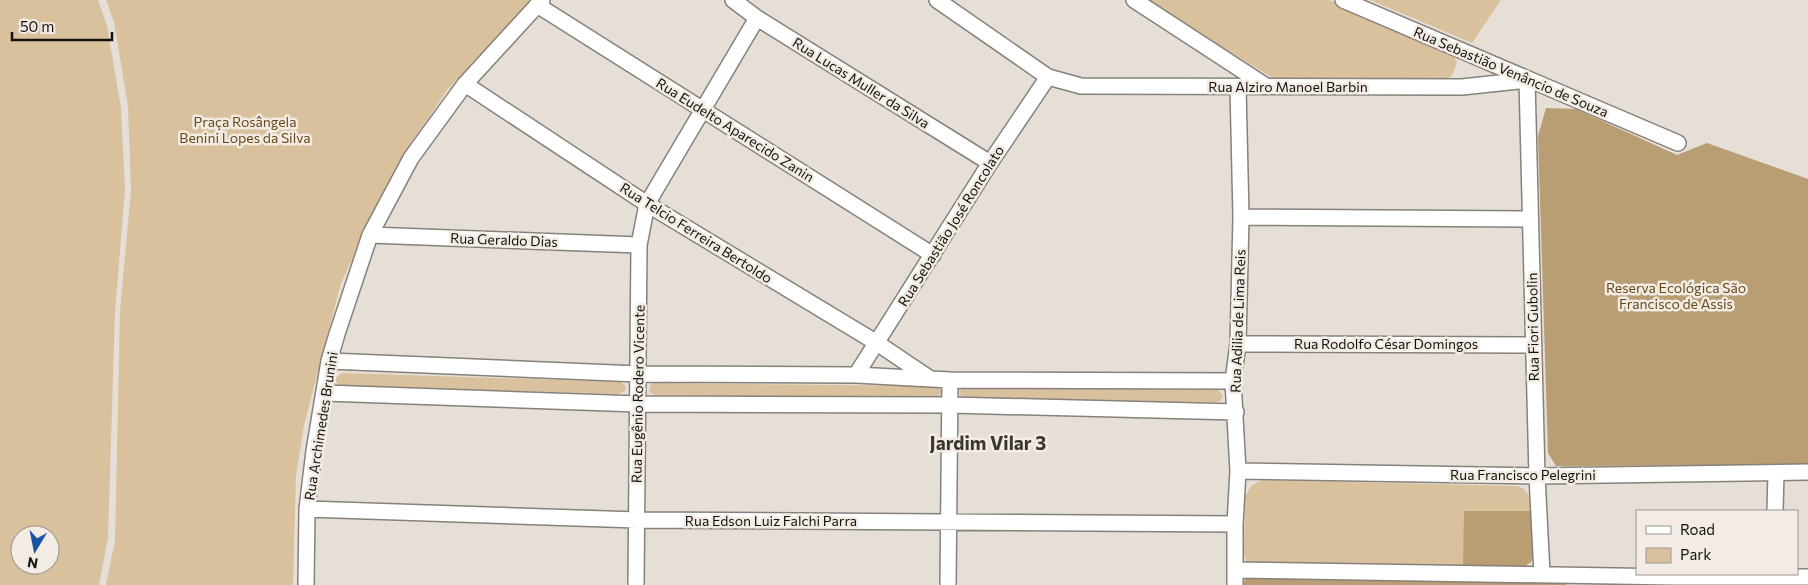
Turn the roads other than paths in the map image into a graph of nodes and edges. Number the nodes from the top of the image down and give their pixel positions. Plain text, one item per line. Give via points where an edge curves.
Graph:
1 (732, 0) edge
2 (937, 0) edge
3 (1134, 0) edge
4 (1343, 0) edge
5 (540, 2) edge
6 (756, 18) junction
7 (1048, 77) junction
8 (1527, 80) junction
9 (465, 84) junction
10 (1266, 86) junction
11 (1238, 87) junction
12 (703, 109) junction
13 (1678, 144) dead end
14 (990, 163) junction
15 (647, 204) junction
16 (1241, 217) junction
17 (1530, 218) junction
18 (370, 235) junction
19 (639, 245) junction
20 (933, 255) junction
21 (876, 344) junction
22 (1238, 344) junction
23 (1533, 345) junction
24 (329, 361) junction
25 (638, 374) junction
26 (856, 375) junction
27 (930, 379) junction
28 (950, 380) junction
29 (1233, 381) junction
30 (325, 393) junction
31 (638, 404) junction
32 (950, 405) junction
33 (1236, 412) junction
34 (1238, 472) junction
35 (1776, 472) junction
36 (1808, 472) edge
37 (1537, 476) junction
38 (308, 509) junction
39 (1775, 510) edge
40 (637, 520) junction
41 (950, 522) junction
42 (1235, 524) junction
43 (1542, 574) junction
44 (1236, 578) edge
45 (1808, 578) edge
46 (1773, 579) edge
47 (1585, 580) edge
48 (1675, 581) edge
49 (306, 585) edge
50 (636, 585) edge
51 (948, 585) edge

1 - 6 street, Rua Lucas Muller da Silva
2 - 7 street, Rua Alziro Manoel Barbin
3 - 10 street
4 - 8 street, Rua Sebastião Venâncio de Souza
5 - 9 street, Rua Archimedes Brunini
5 - 12 street, Rua Eudelto Aparecido Zanin
6 - 12 street, Rua Eugênio Rodero Vicente
6 - 14 street, Rua Lucas Muller da Silva
7 - 11 street, Rua Alziro Manoel Barbin via 1081,86
7 - 14 street, Rua Sebastião José Roncolato
8 - 10 street, Rua Alziro Manoel Barbin via 1462,87
8 - 13 street, Rua Sebastião Venâncio de Souza
8 - 17 street, Rua Fiori Gubolin
9 - 15 street, Rua Telcio Ferreira Bertoldo
9 - 18 street, Rua Archimedes Brunini via 411,158
10 - 11 street, Rua Alziro Manoel Barbin
11 - 16 street, Rua Adilia de Lima Reis
12 - 15 street, Rua Eugênio Rodero Vicente
12 - 20 street, Rua Eudelto Aparecido Zanin
14 - 20 street, Rua Sebastião José Roncolato
15 - 19 street, Rua Eugênio Rodero Vicente
15 - 21 street, Rua Telcio Ferreira Bertoldo
16 - 17 street
16 - 22 street, Rua Adilia de Lima Reis
17 - 23 street, Rua Fiori Gubolin
18 - 19 street, Rua Geraldo Dias
18 - 24 street, Rua Archimedes Brunini
19 - 25 street, Rua Eugênio Rodero Vicente
20 - 21 street, Rua Sebastião José Roncolato
21 - 26 street, Rua Sebastião José Roncolato
21 - 27 street, Rua Telcio Ferreira Bertoldo
22 - 23 street, Rua Rodolfo César Domingos
22 - 29 street, Rua Adilia de Lima Reis
23 - 37 street, Rua Fiori Gubolin
24 - 25 street
24 - 30 street, Rua Archimedes Brunini
25 - 26 street
25 - 31 street, Rua Eugênio Rodero Vicente
26 - 27 street
27 - 28 street
28 - 29 street
28 - 32 street
29 - 33 street, Rua Adilia de Lima Reis
30 - 31 street
30 - 38 street, Rua Archimedes Brunini
31 - 32 street
31 - 40 street, Rua Eugênio Rodero Vicente
32 - 33 street
32 - 41 street
33 - 34 street, Rua Adilia de Lima Reis
34 - 37 street, Rua Francisco Pelegrini
34 - 42 street, Rua Adilia de Lima Reis
35 - 36 street, Rua Francisco Pelegrini
35 - 37 street, Rua Francisco Pelegrini
35 - 39 street
37 - 43 street, Rua Fiori Gubolin
38 - 40 street, Rua Edson Luiz Falchi Parra
38 - 49 street, Rua Archimedes Brunini
40 - 41 street, Rua Edson Luiz Falchi Parra
40 - 50 street, Rua Eugênio Rodero Vicente
41 - 42 street, Rua Edson Luiz Falchi Parra
41 - 51 street
42 - 44 street, Rua Adilia de Lima Reis
43 - 44 street
43 - 47 street
45 - 46 street
46 - 48 street
47 - 48 street

